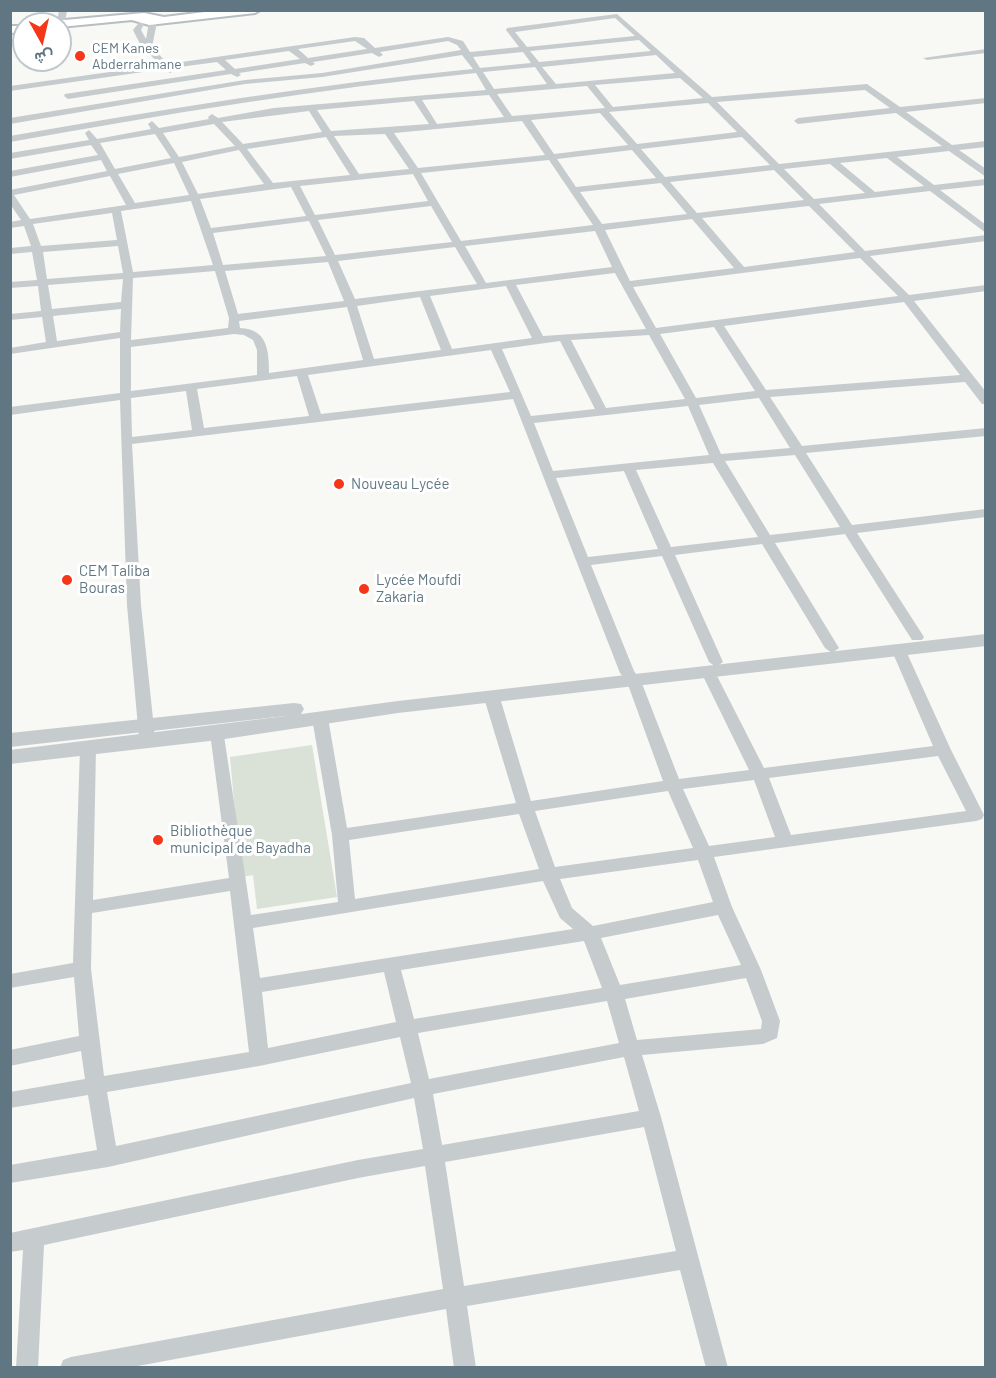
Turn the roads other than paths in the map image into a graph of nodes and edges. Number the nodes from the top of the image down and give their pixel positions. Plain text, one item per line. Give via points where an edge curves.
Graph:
1 (216, 10) edge
2 (255, 10) edge
3 (204, 15) junction
4 (143, 20) edge
5 (72, 24) edge
6 (72, 24) edge
7 (638, 38) junction
8 (149, 41) junction
9 (291, 48) junction
10 (525, 49) junction
11 (374, 51) junction
12 (986, 51) edge
13 (465, 53) junction
14 (656, 53) junction
15 (607, 58) junction
16 (927, 58) dead end
17 (219, 59) junction
18 (308, 61) junction
19 (391, 64) junction
20 (537, 64) junction
21 (614, 65) dead end
22 (165, 66) junction
23 (476, 70) junction
24 (232, 71) junction
25 (621, 72) dead end
26 (110, 73) junction
27 (322, 75) junction
28 (682, 75) junction
29 (177, 78) junction
30 (628, 80) junction
31 (58, 81) junction
32 (245, 82) junction
33 (589, 83) junction
34 (343, 85) junction
35 (553, 86) junction
36 (121, 87) junction
37 (10, 89) edge
38 (190, 92) junction
39 (491, 92) junction
40 (68, 96) junction
41 (258, 97) junction
42 (417, 99) junction
43 (710, 100) junction
44 (134, 101) junction
45 (202, 105) junction
46 (357, 105) junction
47 (985, 106) edge
48 (312, 110) junction
49 (607, 110) junction
50 (900, 110) junction
51 (75, 111) junction
52 (274, 111) junction
53 (144, 115) junction
54 (525, 118) junction
55 (510, 120) junction
56 (10, 121) edge
57 (216, 121) junction
58 (798, 121) dead end
59 (84, 126) junction
60 (435, 127) junction
61 (157, 131) junction
62 (388, 131) junction
63 (327, 134) junction
64 (746, 134) junction
65 (10, 139) edge
66 (94, 141) junction
67 (986, 144) edge
68 (241, 147) junction
69 (635, 147) junction
70 (952, 148) junction
71 (889, 155) junction
72 (10, 156) edge
73 (104, 157) junction
74 (552, 157) junction
75 (177, 160) junction
76 (832, 161) junction
77 (778, 168) junction
78 (114, 172) junction
79 (416, 172) junction
80 (10, 174) edge
81 (986, 174) edge
82 (356, 177) junction
83 (663, 180) junction
84 (986, 182) edge
85 (294, 183) junction
86 (270, 186) junction
87 (932, 188) junction
88 (574, 190) junction
89 (10, 195) edge
90 (196, 196) junction
91 (874, 196) junction
92 (812, 203) junction
93 (433, 204) junction
94 (132, 206) junction
95 (116, 208) junction
96 (694, 216) junction
97 (313, 219) junction
98 (28, 223) junction
99 (10, 225) edge
100 (598, 226) junction
101 (986, 230) edge
102 (208, 231) junction
103 (986, 238) edge
104 (124, 243) junction
105 (456, 244) junction
106 (37, 249) junction
107 (10, 251) edge
108 (865, 255) junction
109 (330, 259) junction
110 (219, 268) junction
111 (618, 269) junction
112 (742, 271) junction
113 (128, 274) junction
114 (41, 282) junction
115 (510, 283) junction
116 (10, 285) edge
117 (627, 285) junction
118 (483, 286) junction
119 (986, 288) edge
120 (424, 294) junction
121 (908, 299) junction
122 (350, 303) junction
123 (127, 305) junction
124 (45, 313) junction
125 (10, 317) edge
126 (717, 323) junction
127 (234, 324) junction
128 (652, 332) junction
129 (564, 337) junction
130 (125, 339) junction
131 (539, 340) junction
132 (52, 344) junction
133 (495, 346) junction
134 (10, 351) edge
135 (447, 351) junction
136 (369, 363) junction
137 (301, 371) junction
138 (263, 376) junction
139 (968, 378) junction
140 (191, 387) junction
141 (764, 394) junction
142 (517, 395) junction
143 (125, 396) junction
144 (986, 401) edge
145 (692, 402) junction
146 (10, 411) edge
147 (602, 412) junction
148 (316, 418) junction
149 (527, 420) junction
150 (199, 432) junction
151 (986, 432) edge
152 (126, 441) junction
153 (799, 450) junction
154 (716, 457) junction
155 (628, 466) junction
156 (548, 475) junction
157 (984, 515) edge
158 (849, 529) junction
159 (768, 539) junction
160 (667, 551) junction
161 (583, 562) junction
162 (986, 629) edge
163 (917, 638) junction
164 (986, 640) edge
165 (832, 648) junction
166 (899, 651) junction
167 (712, 667) junction
168 (630, 677) junction
169 (492, 698) junction
170 (320, 718) junction
171 (146, 733) junction
172 (218, 733) junction
173 (10, 740) edge
174 (88, 748) junction
175 (943, 750) junction
176 (10, 758) edge
177 (759, 773) junction
178 (673, 785) junction
179 (525, 807) junction
180 (981, 814) edge
181 (340, 835) junction
182 (785, 840) junction
183 (703, 851) junction
184 (549, 874) junction
185 (238, 883) junction
186 (347, 907) junction
187 (723, 907) junction
188 (84, 908) junction
189 (244, 923) junction
190 (590, 933) junction
191 (391, 964) junction
192 (82, 969) junction
193 (752, 970) junction
194 (10, 981) edge
195 (252, 986) junction
196 (614, 994) junction
197 (405, 1028) junction
198 (89, 1042) junction
199 (629, 1048) junction
200 (10, 1058) edge
201 (259, 1058) junction
202 (97, 1085) junction
203 (422, 1088) junction
204 (10, 1100) edge
205 (651, 1117) junction
206 (434, 1155) junction
207 (108, 1158) junction
208 (10, 1174) edge
209 (34, 1238) junction
210 (10, 1243) edge
211 (687, 1259) junction
212 (455, 1297) junction
213 (27, 1368) edge
214 (71, 1368) edge
215 (465, 1368) edge
216 (717, 1368) edge

1 - 4 main road
2 - 3 main road
3 - 4 main road
3 - 8 main road via 173,24
4 - 5 main road
4 - 6 main road via 131,26 118,22
4 - 8 street
4 - 8 street
7 - 10 street
7 - 10 street via 619,17 610,16 510,30
7 - 14 street
8 - 22 street
9 - 11 street via 355,39
9 - 17 street
9 - 18 street
10 - 13 street
10 - 20 street
11 - 13 street via 448,39 460,43
11 - 18 street
11 - 19 street
12 - 16 street
13 - 19 street
13 - 23 street
14 - 15 street
14 - 28 street
15 - 20 street
15 - 21 street
17 - 22 street
17 - 24 street
18 - 24 street
18 - 27 street
19 - 27 street
20 - 23 street
20 - 35 street
22 - 26 street
22 - 29 street
23 - 34 street
23 - 39 street
24 - 29 street
24 - 32 street
25 - 30 street
26 - 31 street
26 - 36 street
27 - 32 street
28 - 30 street
28 - 43 street
29 - 36 street
29 - 38 street
30 - 33 street
31 - 37 street
31 - 40 street
32 - 38 street
32 - 41 street
33 - 35 street
33 - 49 street
34 - 41 street
34 - 46 street
35 - 39 street
36 - 40 street
36 - 44 street
38 - 44 street
38 - 45 street
39 - 42 street
39 - 55 street
40 - 51 street
41 - 45 street
41 - 52 street
42 - 46 street
42 - 60 street
43 - 49 street
43 - 50 street via 859,87 872,89
43 - 64 street
44 - 51 street
44 - 53 street
45 - 53 street
45 - 57 street
46 - 48 street
47 - 50 street
48 - 52 street
48 - 63 street
49 - 54 street
49 - 69 street
50 - 58 street
50 - 70 street
51 - 56 street
51 - 59 street
52 - 57 street
53 - 59 street
53 - 61 street
54 - 55 street
54 - 74 street
55 - 60 street
57 - 61 street
57 - 68 street
59 - 65 street
59 - 66 street
60 - 62 street
61 - 66 street
61 - 75 street
62 - 63 street
62 - 79 street
63 - 68 street
63 - 82 street
64 - 69 street
64 - 77 street
66 - 72 street
66 - 73 street
67 - 70 street
68 - 75 street
68 - 86 street
69 - 74 street
69 - 83 street
70 - 71 street
70 - 81 street
71 - 76 street
71 - 87 street
73 - 78 street
73 - 80 street
74 - 79 street
74 - 88 street
75 - 78 street
75 - 90 street
76 - 77 street
76 - 91 street
77 - 83 street
77 - 92 street
78 - 89 street
78 - 94 street
79 - 82 street
79 - 93 street
82 - 85 street
83 - 88 street
83 - 96 street
84 - 87 street
85 - 86 street
85 - 97 street
86 - 90 street
87 - 91 street
87 - 101 street
88 - 100 street
89 - 98 street
90 - 94 street
90 - 102 street
91 - 92 street
92 - 96 street
92 - 108 street
93 - 97 street
93 - 105 street
94 - 95 street
95 - 98 street
95 - 104 street
96 - 100 street
96 - 112 street
97 - 102 street
97 - 109 street
98 - 99 street
98 - 106 street
100 - 105 street
100 - 111 street
102 - 110 street
103 - 108 street
104 - 106 street
104 - 113 street
105 - 109 street
105 - 118 street
106 - 107 street
106 - 114 street
108 - 112 street
108 - 121 street
109 - 110 street
109 - 122 street
110 - 113 street
110 - 127 street
111 - 115 street
111 - 117 street
112 - 117 street
113 - 114 street
113 - 123 street
114 - 116 street
114 - 124 street
115 - 118 street
115 - 131 street
117 - 128 street
118 - 120 street
119 - 121 street
120 - 122 street
120 - 135 street
121 - 126 street
121 - 139 street
122 - 127 street
122 - 136 street
123 - 124 street
123 - 130 street
124 - 125 street
124 - 132 street
126 - 128 street
126 - 141 street
127 - 130 street
127 - 138 street via 257,335 263,353
128 - 129 street
128 - 145 street
129 - 131 street
129 - 147 street
130 - 132 street
130 - 143 street
131 - 133 street
132 - 134 street
133 - 135 street
133 - 142 street
135 - 136 street
136 - 137 street
137 - 138 street
137 - 148 street
138 - 140 street
139 - 141 street
139 - 144 street
140 - 143 street
140 - 150 street
141 - 145 street
141 - 153 street
142 - 148 street
142 - 149 street
143 - 146 street
143 - 152 street
145 - 147 street
145 - 154 street
147 - 149 street
148 - 150 street
149 - 156 street
150 - 152 street
151 - 153 street
152 - 171 street via 134,605
153 - 154 street
153 - 158 street
154 - 155 street
154 - 159 street
155 - 156 street
155 - 160 street
156 - 161 street
157 - 158 street
158 - 159 street
158 - 163 street
159 - 160 street
159 - 165 street
160 - 161 street
160 - 167 street
161 - 168 street
162 - 163 street
163 - 165 street
164 - 166 street
165 - 167 street
166 - 167 street
166 - 175 street
167 - 168 street
167 - 177 street
168 - 169 street
168 - 171 street
168 - 178 street
169 - 170 street
169 - 179 street
170 - 172 street
170 - 181 street
171 - 172 street
171 - 173 street
171 - 174 street
172 - 185 street
174 - 176 street
174 - 188 street
175 - 177 street
175 - 180 street
177 - 178 street
177 - 182 street
178 - 179 street
178 - 183 street
179 - 181 street
179 - 184 street
180 - 182 street
181 - 186 street
182 - 183 street
183 - 184 street
183 - 187 street
184 - 186 street
184 - 190 street via 566,912
185 - 188 street
185 - 189 street
186 - 189 street
187 - 190 street
187 - 193 street
188 - 192 street
189 - 195 street
190 - 191 street
190 - 196 street
191 - 195 street
191 - 197 street
192 - 194 street
192 - 198 street
193 - 196 street
193 - 199 street via 771,1021 770,1033
195 - 201 street
196 - 197 street
196 - 199 street
197 - 201 street
197 - 203 street
198 - 200 street
198 - 202 street
199 - 203 street
199 - 205 street
201 - 202 street
202 - 204 street
202 - 207 street
203 - 206 street
203 - 207 street
205 - 206 street
205 - 211 street
206 - 209 street
206 - 212 street
207 - 208 street
209 - 210 street
209 - 213 street
211 - 212 street
211 - 216 street
212 - 214 street
212 - 215 street

